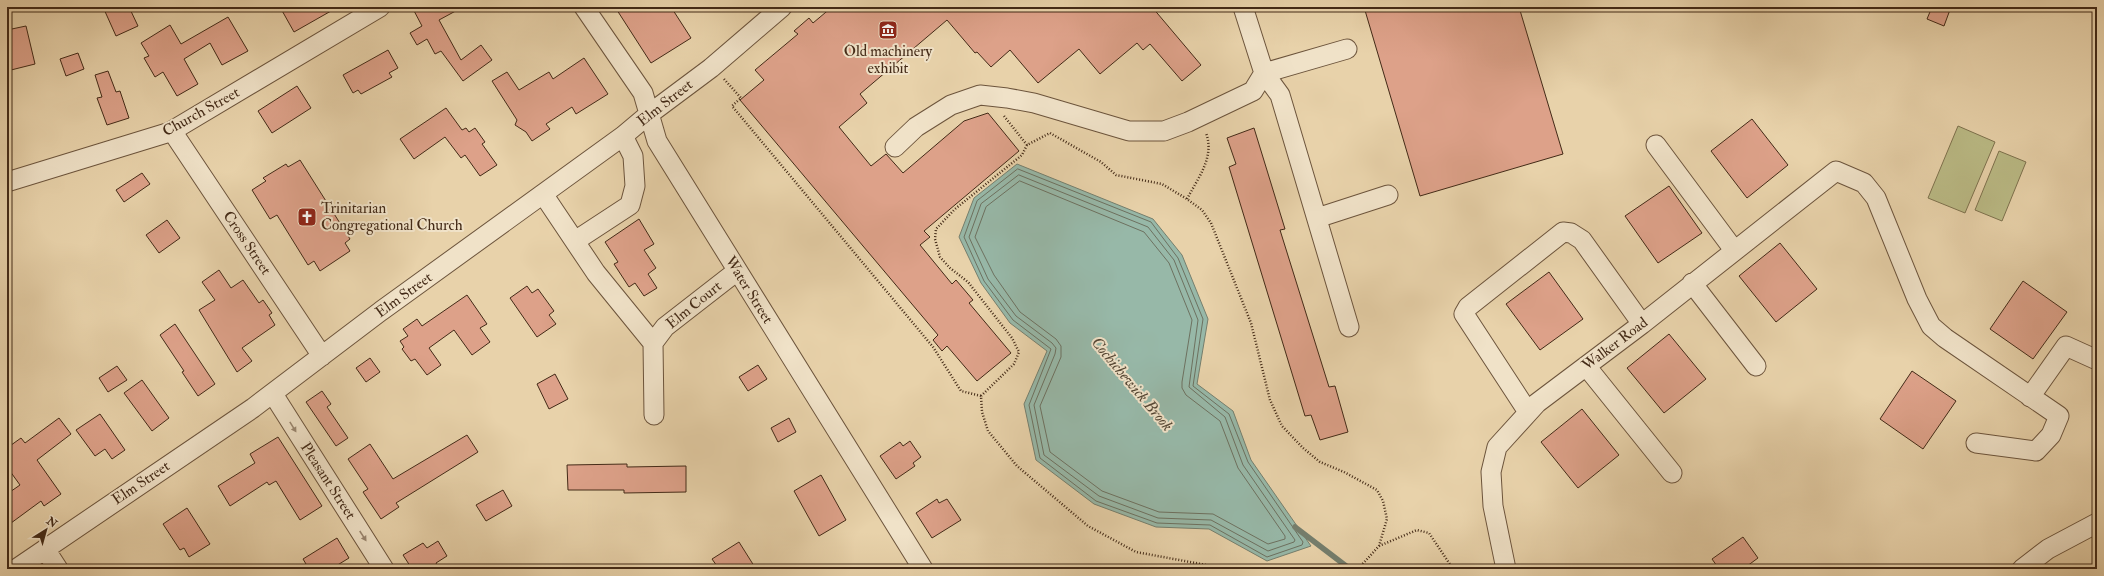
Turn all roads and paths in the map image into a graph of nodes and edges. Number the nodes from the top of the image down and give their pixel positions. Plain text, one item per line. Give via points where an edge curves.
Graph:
1 (380, 7) edge
2 (584, 7) edge
3 (782, 7) edge
4 (1243, 7) edge
5 (1347, 49) dead end
6 (1264, 73) junction
7 (724, 78) dead end
8 (987, 96) junction
9 (648, 115) junction
10 (1200, 116) junction
11 (172, 131) junction
12 (623, 136) junction
13 (1027, 145) junction
14 (1656, 145) dead end
15 (895, 146) dead end
16 (7, 182) edge
17 (543, 194) junction
18 (1388, 195) dead end
19 (1188, 199) junction
20 (1317, 218) junction
21 (575, 241) junction
22 (1734, 250) junction
23 (738, 271) junction
24 (1692, 283) junction
25 (1642, 324) junction
26 (1349, 326) dead end
27 (654, 342) junction
28 (322, 356) junction
29 (2097, 360) edge
30 (1586, 366) junction
31 (1756, 366) dead end
32 (273, 394) junction
33 (981, 396) junction
34 (2030, 397) junction
35 (1528, 412) junction
36 (654, 415) dead end
37 (1976, 443) dead end
38 (1672, 473) dead end
39 (2097, 523) edge
40 (1379, 546) junction
41 (46, 548) junction
42 (16, 569) edge
43 (58, 569) edge
44 (384, 569) edge
45 (923, 569) edge
46 (1228, 569) edge
47 (1358, 569) edge
48 (1453, 569) edge
49 (1506, 569) edge
50 (2022, 569) edge

1 - 11 street, Church Street
2 - 9 street, Water Street via 643,93
3 - 9 street, Elm Street via 711,68
4 - 6 street
5 - 6 street
6 - 10 street via 1253,91
6 - 20 street via 1280,95
7 - 33 path via 741,98 732,106 933,347 961,391
8 - 10 street via 1034,103 1129,131 1164,131
8 - 13 path
8 - 15 street via 980,95 951,105 916,127
9 - 12 street, Elm Street
9 - 23 street, Water Street via 657,141
10 - 19 path via 1208,138 1209,150 1207,162
11 - 16 street, Church Street
11 - 28 street, Cross Street
12 - 17 street, Elm Street
12 - 21 street via 634,156 635,186 630,205
13 - 19 path via 1050,133 1100,162 1116,176 1162,184
13 - 33 path via 1022,155 955,209 936,229 935,239 940,257 968,282 1012,338 1019,352 1014,364
14 - 22 street
17 - 21 street
17 - 28 street, Elm Street
18 - 20 street
19 - 40 path via 1202,210 1211,223 1225,256 1251,323 1270,400 1282,426 1302,448 1320,462 1377,490 1384,501 1387,519
20 - 26 street
21 - 27 street via 596,273
22 - 24 street, Walker Road
22 - 34 street, Walker Road via 1836,171 1864,183 1876,198 1917,299 1931,326
23 - 27 street, Elm Court via 665,327
23 - 45 street, Water Street
24 - 25 street, Walker Road
24 - 31 street
25 - 30 street, Walker Road
25 - 35 street via 1582,240 1571,233 1563,232 1468,307 1464,314
27 - 36 street, Elm Court
28 - 32 street, Elm Street
29 - 34 street via 2066,346
30 - 35 street, Walker Road
30 - 38 street
32 - 41 street, Elm Street
32 -> 44 street, Pleasant Street
33 - 46 path via 982,412 988,431 1012,460 1088,526 1136,552
34 - 37 street via 2059,416 2051,435 2036,451
35 - 49 street, Walker Road via 1497,447 1491,472 1492,506
39 - 50 street via 2048,549
40 - 47 path
40 - 48 path via 1417,530 1429,533
41 - 42 street, Elm Street
41 - 43 street

